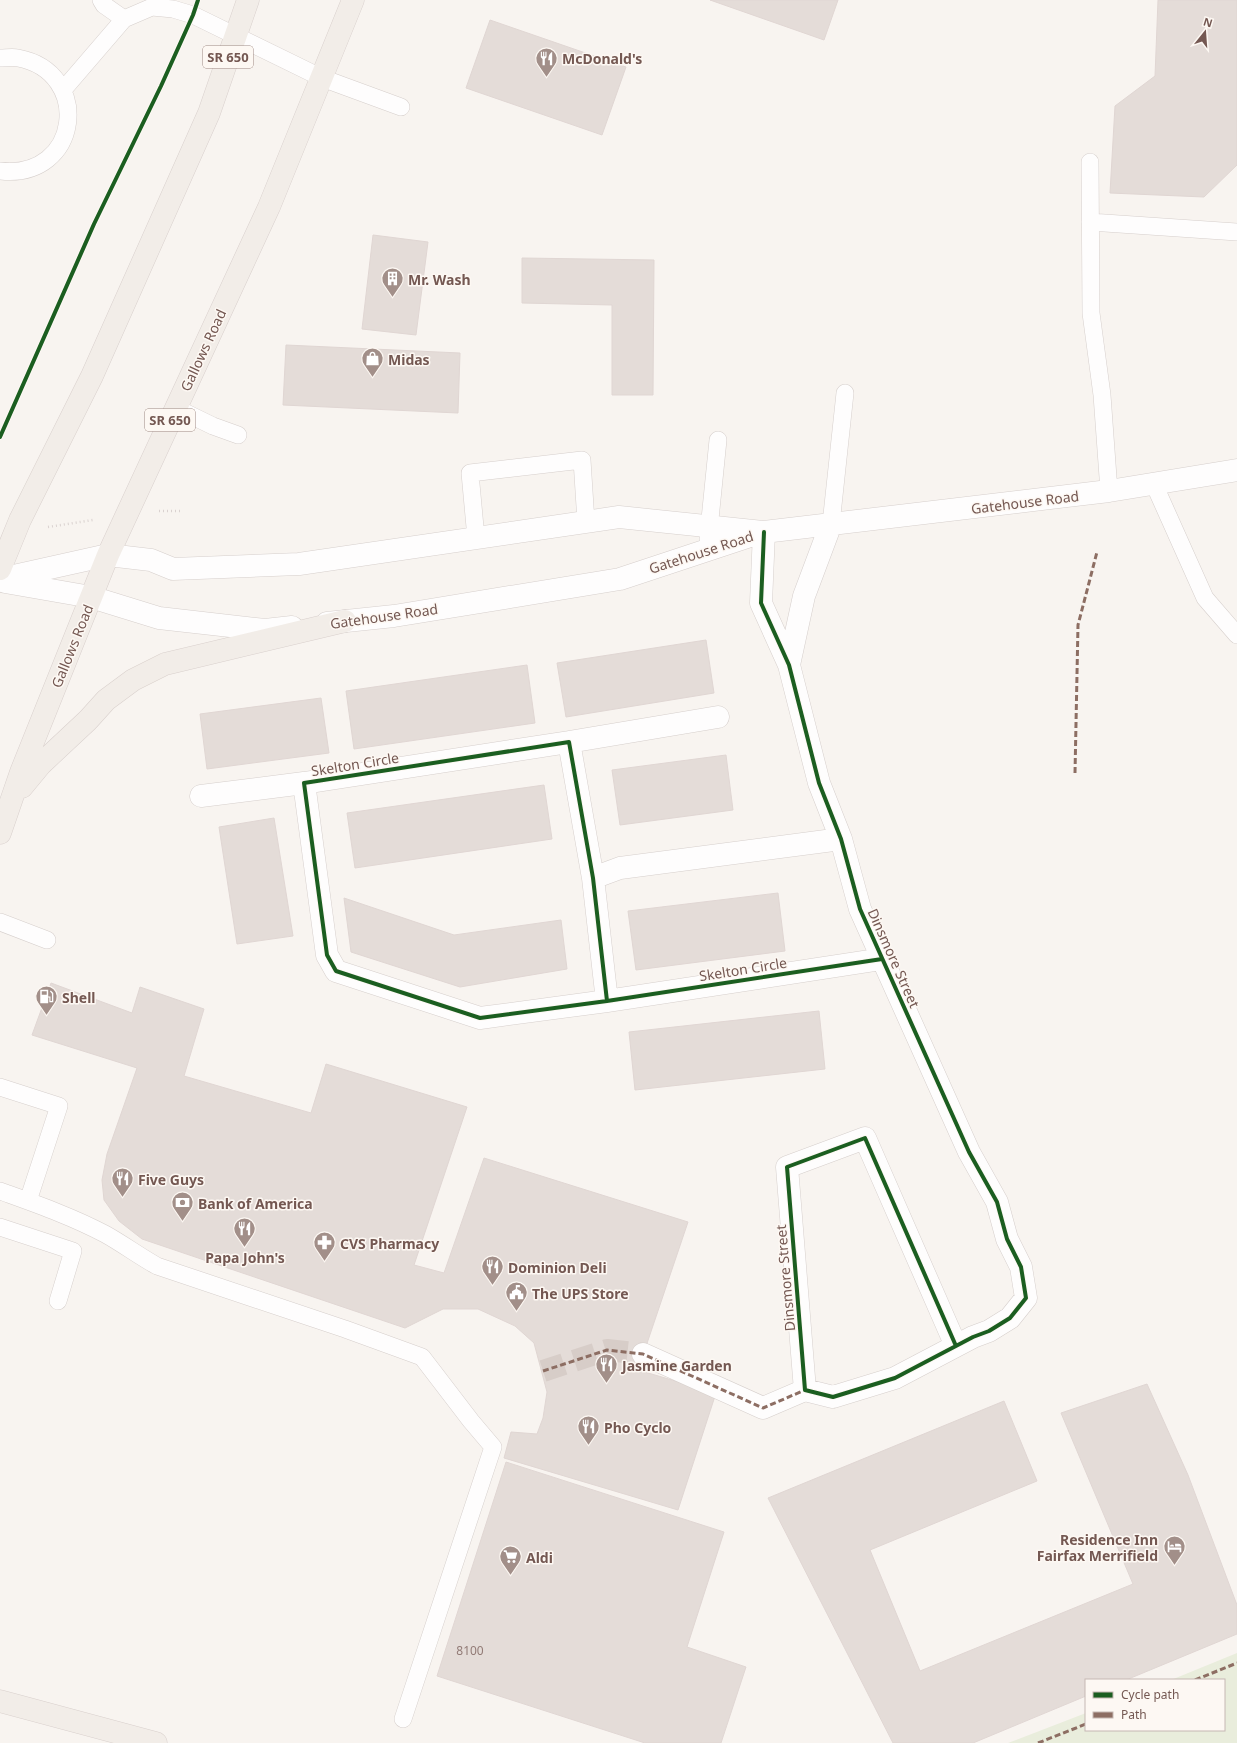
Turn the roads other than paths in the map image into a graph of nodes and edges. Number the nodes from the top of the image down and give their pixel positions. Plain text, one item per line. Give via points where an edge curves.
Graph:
1 (101, 0) edge
2 (248, 0) edge
3 (353, 0) edge
4 (124, 19) junction
5 (235, 36) junction
6 (0, 58) edge
7 (322, 78) junction
8 (63, 90) junction
9 (401, 107) dead end
10 (1090, 162) dead end
11 (0, 172) edge
12 (1090, 222) junction
13 (1237, 232) edge
14 (845, 393) dead end
15 (176, 408) junction
16 (238, 435) dead end
17 (718, 440) dead end
18 (1237, 470) edge
19 (1154, 484) junction
20 (1109, 491) junction
21 (586, 522) junction
22 (831, 524) junction
23 (710, 526) junction
24 (764, 532) junction
25 (476, 538) junction
26 (706, 551) junction
27 (108, 555) junction
28 (0, 569) edge
29 (0, 580) edge
30 (91, 597) junction
31 (345, 621) junction
32 (1237, 635) edge
33 (789, 665) junction
34 (718, 716) dead end
35 (569, 742) junction
36 (304, 783) junction
37 (201, 796) dead end
38 (12, 799) junction
39 (0, 833) edge
40 (841, 839) junction
41 (593, 878) junction
42 (0, 922) edge
43 (47, 940) dead end
44 (882, 959) junction
45 (607, 1001) junction
46 (0, 1087) edge
47 (0, 1191) edge
48 (28, 1201) junction
49 (0, 1227) edge
50 (58, 1301) dead end
51 (956, 1346) junction
52 (643, 1354) tunnel mouth
53 (805, 1390) junction
54 (0, 1696) edge
55 (0, 1701) edge
56 (54, 1714) junction
57 (403, 1719) dead end
58 (156, 1743) edge

1 - 4 lane
2 - 5 main road, SR 650
3 - 7 main road, Gallows Road / SR 650
4 - 5 lane via 152,7 173,9 194,15
4 - 8 lane
5 - 7 lane
5 - 28 main road, SR 650 via 209,113 92,376 20,520
6 - 8 lane via 18,58 36,63 52,74
7 - 9 lane
7 - 15 main road, Gallows Road / SR 650 via 269,207
8 - 11 lane via 68,108 68,127 61,144 48,159 33,169 14,173
10 - 12 lane
12 - 13 lane
12 - 20 lane via 1091,313 1102,395
14 - 22 lane
15 - 16 lane
15 - 27 main road, Gallows Road / SR 650
17 - 23 lane
18 - 19 street, Gatehouse Road
19 - 20 street, Gatehouse Road
19 - 32 lane via 1205,598
20 - 22 street, Gatehouse Road
21 - 23 street, Gatehouse Road via 619,517
21 - 25 street, Gatehouse Road
21 - 25 lane via 582,460 470,473
22 - 24 street, Gatehouse Road
22 - 33 street, Dinsmore Street via 804,596
23 - 24 street, Gatehouse Road
23 - 26 lane
24 - 26 street, Gatehouse Road
24 - 33 street, Dinsmore Street via 761,603
25 - 27 street, Gatehouse Road via 299,564 215,568 173,569 151,560
26 - 31 street, Gatehouse Road via 620,579 394,616
27 - 29 street, Gatehouse Road
27 - 30 main road, Gallows Road / SR 650
29 - 30 street, Gatehouse Road
30 - 31 street, Gatehouse Road via 159,618 265,630
30 - 38 main road, Gallows Road / SR 650
31 - 38 main road via 165,664 133,680 106,700 41,764
33 - 40 street, Dinsmore Street via 819,783
34 - 35 street, Skelton Circle
35 - 36 street, Skelton Circle
35 - 41 street
36 - 37 street, Skelton Circle
36 - 45 street, Skelton Circle via 327,955 336,971 480,1018
38 - 39 main road, Gallows Road / SR 650
40 - 41 street via 620,868
40 - 44 street, Dinsmore Street via 860,909
41 - 45 street
42 - 43 lane
44 - 45 street, Skelton Circle
44 - 51 street, Dinsmore Street via 969,1152 997,1202 1007,1239 1021,1267 1026,1298 1010,1318
46 - 48 lane via 59,1106
47 - 48 lane
48 - 57 lane via 54,1210 104,1234 157,1266 422,1357 493,1447
49 - 50 lane via 73,1251
51 - 53 street, Dinsmore Street via 895,1378 833,1398
51 - 53 street, Dinsmore Street via 865,1138 787,1168
52 - 53 street via 763,1408
54 - 56 main road
55 - 56 main road
56 - 58 main road

